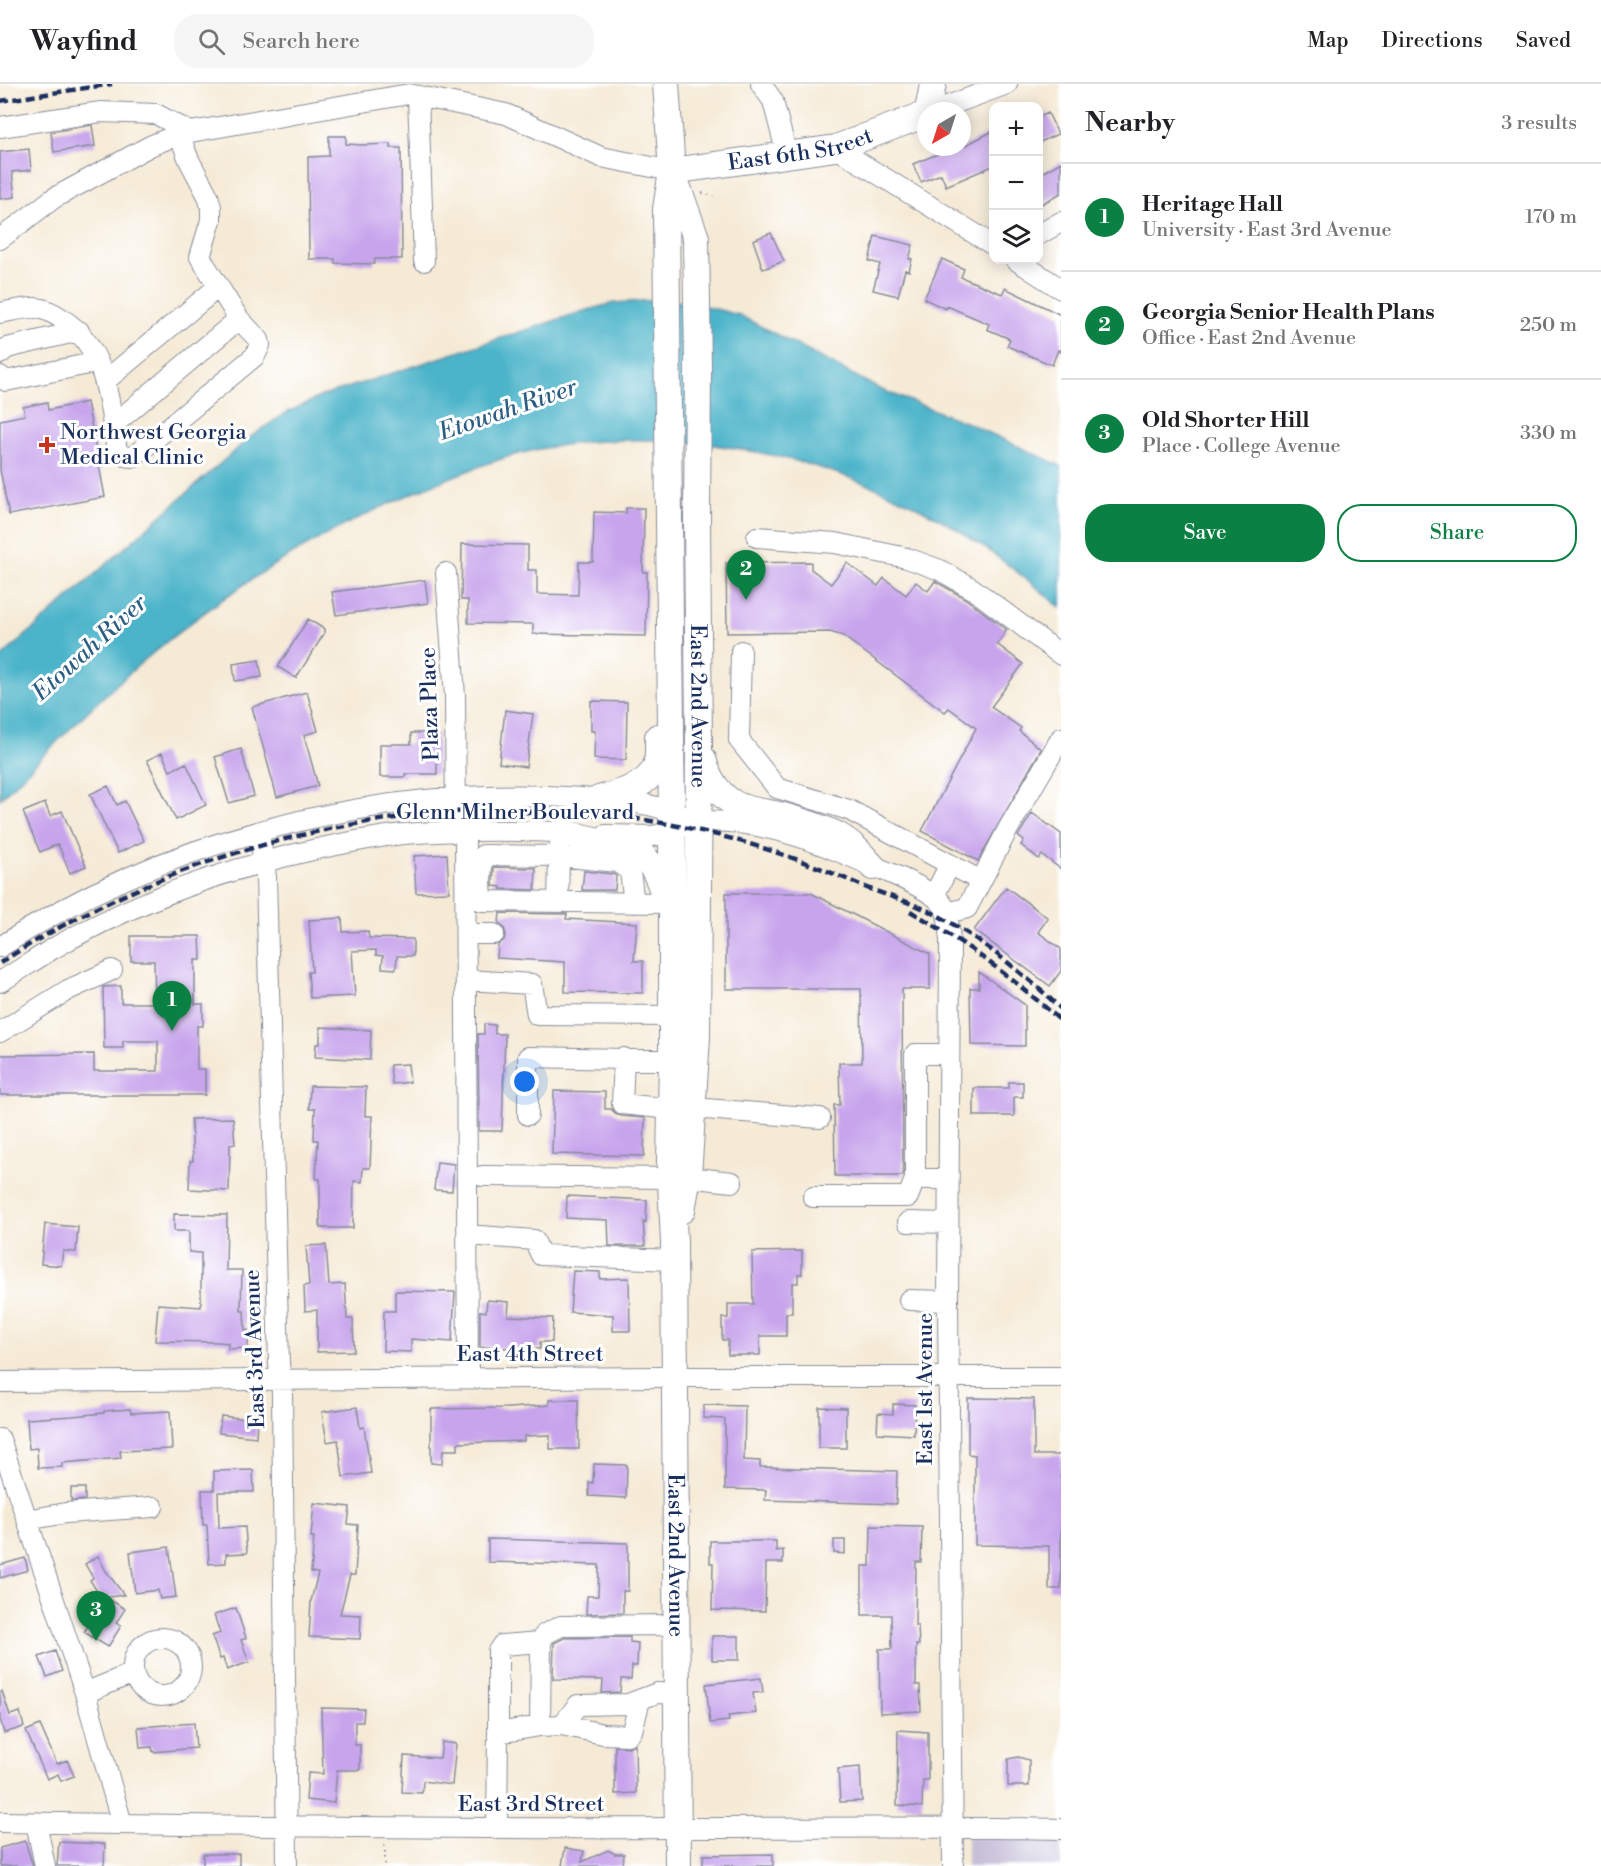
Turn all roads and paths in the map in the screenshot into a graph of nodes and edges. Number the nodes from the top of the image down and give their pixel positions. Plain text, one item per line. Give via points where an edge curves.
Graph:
1 (666, 84) edge
2 (761, 84) edge
3 (933, 84) edge
4 (1007, 84) edge
5 (418, 96) junction
6 (929, 102) edge
7 (958, 102) edge
8 (917, 116) edge
9 (0, 127) edge
10 (184, 132) junction
11 (836, 148) junction
12 (787, 155) junction
13 (672, 171) junction
14 (701, 192) dead end
15 (714, 196) dead end
16 (1061, 222) edge
17 (1043, 233) edge
18 (0, 239) edge
19 (989, 243) edge
20 (424, 261) dead end
21 (1022, 264) edge
22 (218, 287) junction
23 (1061, 289) edge
24 (0, 313) edge
25 (239, 319) junction
26 (79, 331) junction
27 (0, 354) edge
28 (101, 372) junction
29 (0, 376) edge
30 (113, 425) junction
31 (757, 537) dead end
32 (446, 573) dead end
33 (741, 651) dead end
34 (1061, 655) edge
35 (670, 682) junction
36 (1061, 738) edge
37 (699, 745) junction
38 (457, 798) junction
39 (599, 799) junction
40 (698, 820) junction
41 (671, 822) junction
42 (259, 832) junction
43 (461, 833) junction
44 (560, 844) junction
45 (264, 861) junction
46 (950, 864) junction
47 (873, 867) junction
48 (473, 879) junction
49 (981, 880) junction
50 (934, 896) junction
51 (558, 902) junction
52 (634, 903) junction
53 (669, 909) junction
54 (947, 913) junction
55 (466, 934) junction
56 (494, 934) dead end
57 (0, 947) edge
58 (112, 970) dead end
59 (466, 980) junction
60 (0, 982) edge
61 (672, 1016) junction
62 (0, 1032) edge
63 (950, 1054) junction
64 (624, 1058) junction
65 (672, 1060) junction
66 (682, 1108) junction
67 (528, 1115) dead end
68 (820, 1118) dead end
69 (482, 1176) dead end
70 (679, 1178) junction
71 (915, 1179) junction
72 (948, 1179) junction
73 (732, 1182) dead end
74 (813, 1197) dead end
75 (908, 1222) dead end
76 (948, 1222) junction
77 (467, 1235) junction
78 (674, 1251) junction
79 (909, 1300) dead end
80 (948, 1301) junction
81 (674, 1377) junction
82 (1061, 1377) edge
83 (468, 1378) junction
84 (949, 1378) junction
85 (280, 1379) junction
86 (0, 1382) edge
87 (0, 1439) edge
88 (153, 1507) dead end
89 (27, 1520) junction
90 (677, 1625) junction
91 (541, 1642) junction
92 (133, 1673) dead end
93 (85, 1693) junction
94 (677, 1694) junction
95 (640, 1700) junction
96 (562, 1725) junction
97 (540, 1726) junction
98 (498, 1733) junction
99 (0, 1822) edge
100 (36, 1822) junction
101 (122, 1824) junction
102 (287, 1826) junction
103 (953, 1826) junction
104 (385, 1827) junction
105 (497, 1827) junction
106 (678, 1828) junction
107 (1061, 1829) edge
108 (45, 1866) edge
109 (287, 1866) edge
110 (385, 1866) edge
111 (678, 1866) edge
112 (953, 1866) edge

1 - 13 main road, East 2nd Avenue
2 - 12 street via 773,101
3 - 6 main road
4 - 7 street
5 - 10 street via 409,94
5 - 13 street via 506,114 601,157
5 - 20 street
8 - 11 main road, East 6th Street
9 - 10 street via 101,112 156,114
10 - 18 street via 54,198
10 - 22 street via 189,160 211,207 200,257
11 - 12 main road, East 6th Street
11 - 19 street
12 - 13 main road, East 6th Street
13 - 35 main road, East 2nd Avenue via 666,209
13 - 37 main road, East 2nd Avenue via 696,238
14 - 15 path
16 - 17 street
21 - 23 street
22 - 25 street
22 - 28 street
24 - 26 street via 37,308 53,313
25 - 30 street
25 - 30 street via 260,345 246,363 133,457 117,450
26 - 27 street via 7,348
26 - 28 street via 92,348
28 - 29 street via 6,381
28 - 30 street
31 - 34 street via 835,543 907,558 940,570 973,589
32 - 38 street, Plaza Place
33 - 46 street via 739,740 777,788 849,810
35 - 39 main road via 660,699 653,771 631,789
35 - 41 main road, East 2nd Avenue
36 - 49 street
37 - 40 main road, East 2nd Avenue
37 - 47 main road via 707,776 733,803 840,836
38 - 39 street, Glenn Milner Boulevard via 530,795
38 - 42 street, Glenn Milner Boulevard via 364,809
38 - 43 street, Plaza Place
39 - 41 street, Glenn Milner Boulevard via 649,805
40 - 41 street, Glenn Milner Boulevard
40 - 47 street, Glenn Milner Boulevard via 770,828
40 - 66 main road, East 2nd Avenue via 697,1037
41 - 44 street, Glenn Milner Boulevard via 654,836
41 - 53 main road, East 2nd Avenue
42 - 45 street, East 3rd Avenue
42 - 57 street, Glenn Milner Boulevard via 169,861 123,881 33,925
43 - 44 street, Glenn Milner Boulevard
43 - 45 street, Glenn Milner Boulevard via 402,834
43 - 48 street, Plaza Place
44 - 48 street via 483,855
44 - 51 street
44 - 52 street via 617,862 630,871
44 - 53 main road via 636,849 655,868
45 - 60 street, Glenn Milner Boulevard via 219,874 120,914
45 - 85 street, East 3rd Avenue
46 - 49 street
46 - 50 street
47 - 50 street, Glenn Milner Boulevard
48 - 51 street via 482,901
48 - 55 street, Plaza Place
49 - 54 street via 967,908
50 - 54 street, Glenn Milner Boulevard
51 - 52 street
52 - 53 street
53 - 61 main road, East 2nd Avenue
54 - 63 street, East 1st Avenue
55 - 56 street
55 - 59 street, Plaza Place
58 - 62 street via 68,990
59 - 61 street via 532,984 537,1015
59 - 77 street, Plaza Place
61 - 65 main road, East 2nd Avenue
63 - 71 street via 915,1054
63 - 72 street, East 1st Avenue
64 - 65 street
64 - 66 street via 622,1104
64 - 67 street via 528,1057
65 - 66 main road, East 2nd Avenue
66 - 68 street
66 - 70 main road, East 2nd Avenue
69 - 70 street
70 - 73 street
70 - 78 main road, East 2nd Avenue
71 - 72 street
71 - 74 street via 908,1197
72 - 76 street, East 1st Avenue
75 - 76 street
76 - 80 street, East 1st Avenue
77 - 78 street via 534,1240 542,1255
77 - 83 street, Plaza Place
78 - 81 main road, East 2nd Avenue
79 - 80 street
80 - 84 street, East 1st Avenue
81 - 83 street, East 4th Street
81 - 84 street, East 4th Street
81 - 90 main road, East 2nd Avenue
82 - 84 street, East 4th Street
83 - 85 street, East 4th Street
84 - 103 street, East 1st Avenue
85 - 86 street, East 4th Street
85 - 102 street, East 3rd Avenue
87 - 89 street
88 - 89 street
89 - 93 street
90 - 91 street via 561,1626 545,1634
90 - 94 main road, East 2nd Avenue
91 - 97 street
91 - 98 street via 508,1643 498,1651
92 - 93 street
93 - 101 street
94 - 95 street via 657,1693
94 - 106 main road, East 2nd Avenue
95 - 96 street via 628,1704 578,1705
95 - 96 street via 628,1735
96 - 97 street
97 - 98 street
98 - 105 street
99 - 100 street, East 3rd Street
100 - 101 street, East 3rd Street
100 - 108 street
101 - 102 street, East 3rd Street
102 - 104 street, East 3rd Street
102 - 109 street, East 3rd Avenue
103 - 106 street, East 3rd Street
103 - 107 street, East 3rd Street
103 - 112 street, East 1st Avenue
104 - 105 street, East 3rd Street
104 - 110 path
105 - 106 street, East 3rd Street
106 - 111 main road, East 2nd Avenue

